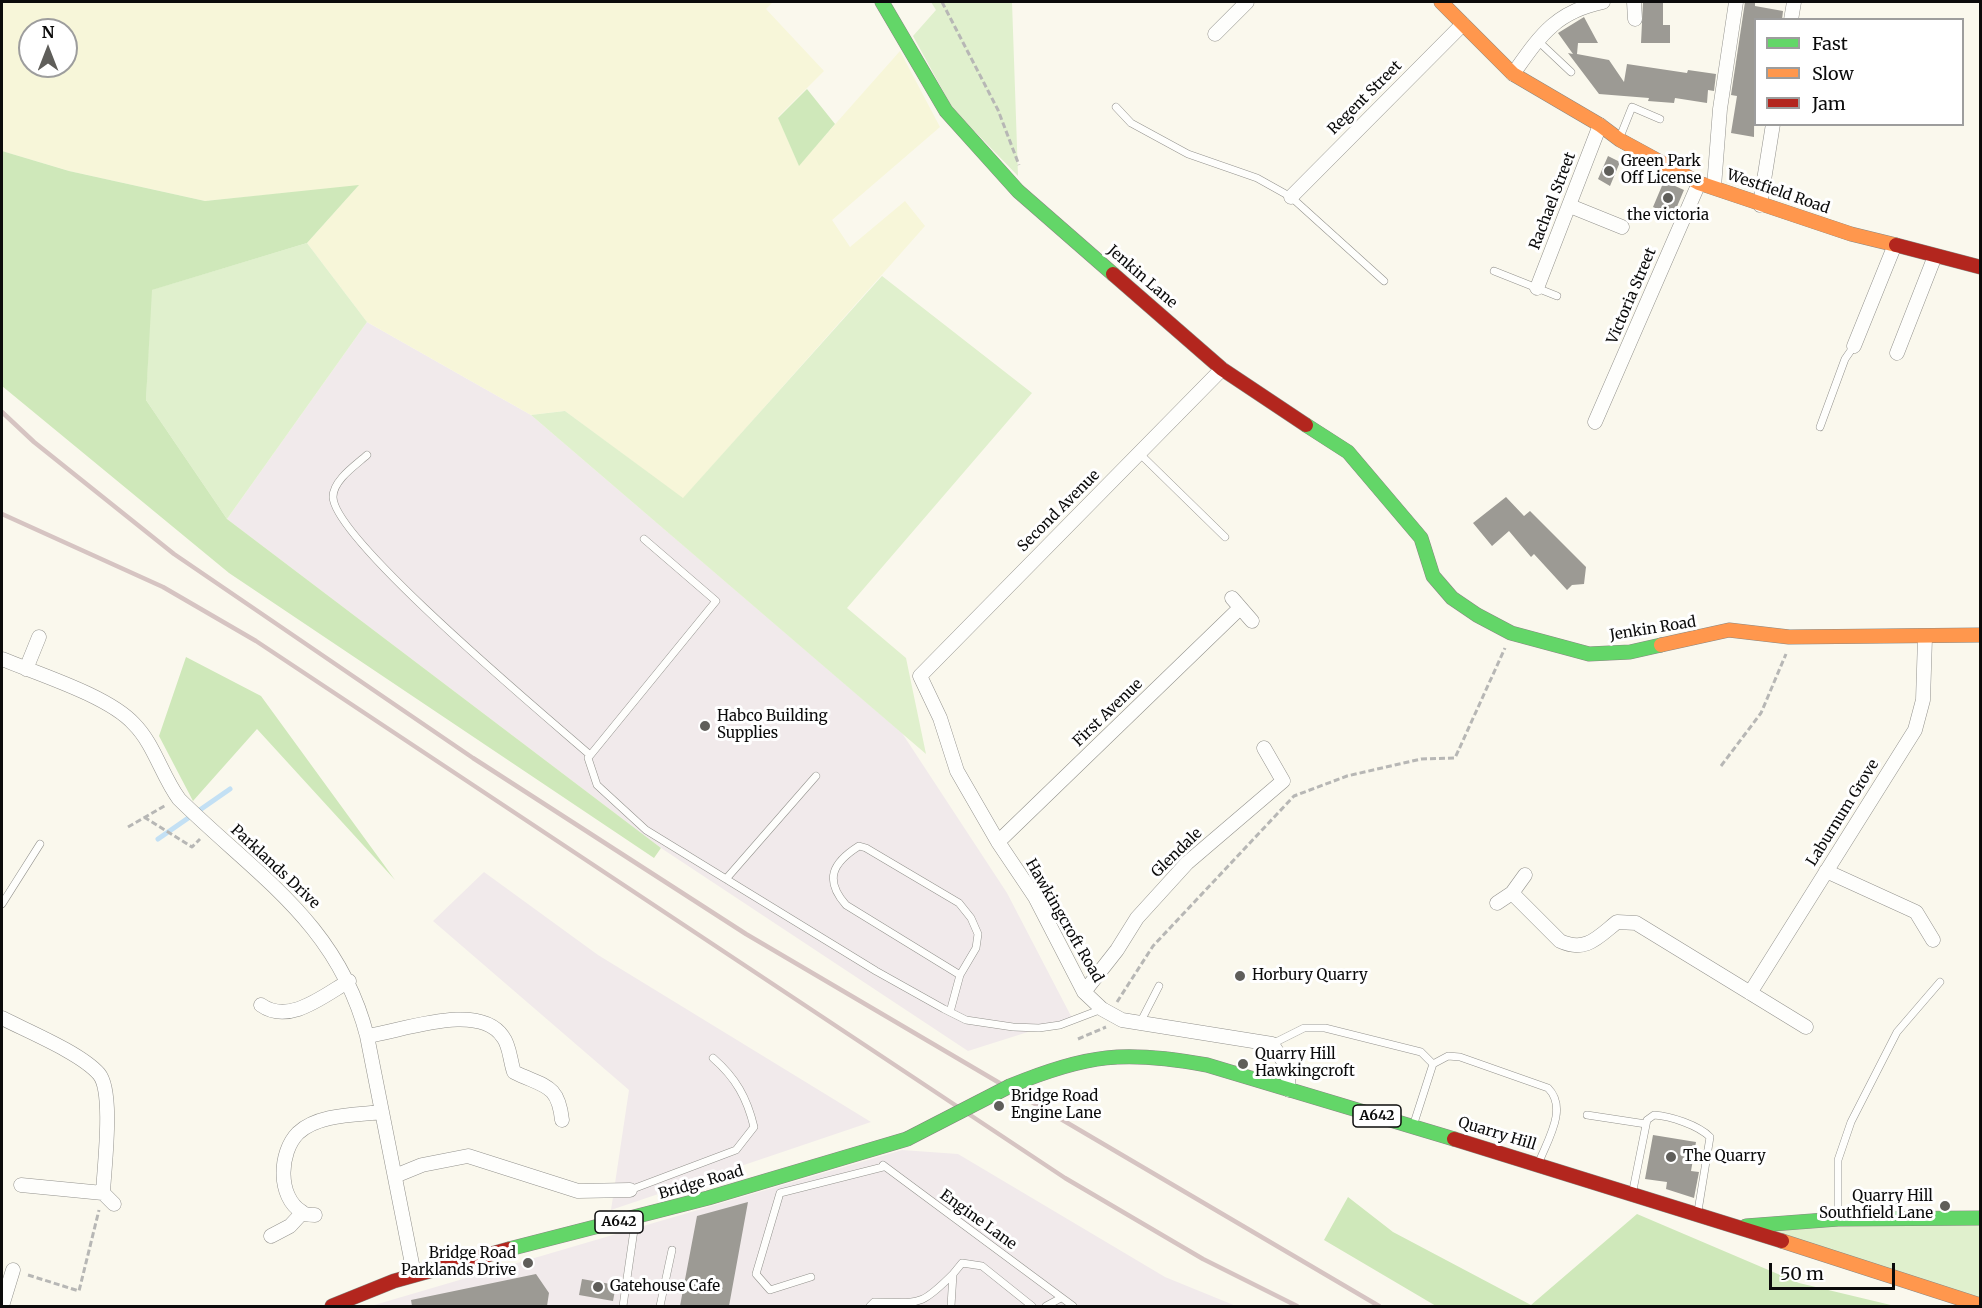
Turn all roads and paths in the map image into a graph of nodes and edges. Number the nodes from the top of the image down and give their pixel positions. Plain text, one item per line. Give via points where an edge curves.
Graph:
1 (882, 2) edge
2 (942, 2) edge
3 (1247, 2) edge
4 (1441, 2) edge
5 (1603, 2) edge
6 (1634, 2) edge
7 (1736, 2) edge
8 (1794, 2) edge
9 (1791, 18) edge
10 (1635, 19) dead end
11 (1463, 24) junction
12 (1215, 34) dead end
13 (1537, 40) junction
14 (1571, 72) dead end
15 (1513, 74) junction
16 (1116, 107) dead end
17 (1660, 119) dead end
18 (1600, 125) junction
19 (1773, 126) edge
20 (1620, 140) junction
21 (1022, 173) dead end
22 (1699, 183) junction
23 (1714, 187) junction
24 (1291, 197) junction
25 (1760, 205) junction
26 (1570, 206) junction
27 (1622, 227) dead end
28 (1894, 247) junction
29 (1935, 256) junction
30 (1980, 267) edge
31 (1494, 272) dead end
32 (1384, 281) dead end
33 (1537, 288) junction
34 (1557, 296) dead end
35 (1854, 346) joint
36 (1897, 353) dead end
37 (1222, 369) junction
38 (1595, 422) dead end
39 (1820, 427) dead end
40 (1139, 453) junction
41 (367, 455) dead end
42 (1225, 537) dead end
43 (1421, 538) joint
44 (644, 539) dead end
45 (1252, 621) dead end
46 (1511, 633) junction
47 (1795, 634) junction
48 (1980, 635) edge
49 (39, 637) dead end
50 (1925, 638) junction
51 (2, 660) edge
52 (26, 669) junction
53 (920, 676) joint
54 (1264, 748) dead end
55 (590, 755) junction
56 (1721, 766) dead end
57 (816, 776) dead end
58 (179, 799) junction
59 (144, 817) junction
60 (128, 827) dead end
61 (210, 830) junction
62 (998, 842) junction
63 (40, 844) dead end
64 (1826, 871) junction
65 (1525, 876) dead end
66 (726, 879) junction
67 (1512, 894) junction
68 (1497, 903) dead end
69 (2, 904) edge
70 (1933, 940) dead end
71 (960, 975) junction
72 (348, 981) junction
73 (1940, 982) dead end
74 (1159, 986) dead end
75 (1084, 992) junction
76 (1750, 993) junction
77 (261, 1005) dead end
78 (950, 1012) junction
79 (1105, 1012) junction
80 (2, 1018) edge
81 (1140, 1023) junction
82 (1806, 1027) dead end
83 (367, 1036) junction
84 (1272, 1044) junction
85 (713, 1058) dead end
86 (1433, 1064) junction
87 (1289, 1090) junction
88 (382, 1112) junction
89 (1587, 1115) dead end
90 (562, 1120) dead end
91 (1646, 1124) junction
92 (1413, 1126) junction
93 (907, 1139) joint
94 (876, 1149) junction
95 (1539, 1164) junction
96 (883, 1167) junction
97 (395, 1176) junction
98 (21, 1185) dead end
99 (630, 1190) joint
100 (103, 1193) junction
101 (1633, 1193) junction
102 (114, 1204) dead end
103 (1698, 1213) junction
104 (635, 1218) junction
105 (1980, 1218) edge
106 (1838, 1220) junction
107 (1742, 1227) junction
108 (271, 1236) dead end
109 (672, 1250) dead end
110 (14, 1270) joint
111 (414, 1274) junction
112 (953, 1274) junction
113 (811, 1277) dead end
114 (1061, 1298) junction
115 (340, 1305) edge
116 (1980, 1305) edge
117 (2, 1306) edge
118 (622, 1306) edge
119 (660, 1306) edge
120 (870, 1306) edge
121 (951, 1306) edge
122 (1032, 1306) edge
123 (1046, 1306) edge
124 (1073, 1306) edge

1 - 37 main road, Jenkin Lane via 946,111 1018,191
2 - 21 path via 998,110
3 - 12 street
4 - 11 main road, Westfield Road
5 - 13 street via 1566,14 1548,26
6 - 10 street
7 - 23 street via 1720,109
8 - 9 street
11 - 15 main road, Westfield Road
11 - 24 street, Regent Street
13 - 14 lane
13 - 15 street
15 - 18 main road, Westfield Road
16 - 24 lane via 1131,123 1188,154 1257,178
17 - 20 lane via 1632,107
18 - 20 main road, Westfield Road
18 - 26 street, Rachael Street
19 - 25 street
20 - 22 main road, Westfield Road
22 - 23 main road, Westfield Road
22 - 38 street, Victoria Street
23 - 25 main road, Westfield Road
24 - 32 lane
25 - 28 main road, Westfield Road
26 - 27 street
26 - 33 street, Rachael Street
28 - 29 main road, Westfield Road
28 - 35 street
29 - 30 main road, Westfield Road
29 - 36 street
31 - 33 lane
33 - 34 lane
35 - 39 lane via 1845,359
37 - 40 street, Second Avenue
37 - 43 main road, Jenkin Lane via 1348,452
40 - 42 lane
40 - 53 street, Second Avenue
41 - 55 lane via 334,490 335,507 343,520 416,600
43 - 46 main road, Jenkin Road via 1433,576 1452,598
44 - 55 lane via 716,601
45 - 62 street, First Avenue via 1236,603
46 - 47 main road, Jenkin Road via 1590,654 1630,652 1729,630
46 - 79 path via 1455,758 1421,759 1347,776 1294,796 1153,946
47 - 50 main road, Jenkin Road
47 - 56 path via 1761,712
48 - 50 main road, Jenkin Road
49 - 52 street
50 - 64 street, Laburnum Grove via 1923,700 1915,730
51 - 52 street, Parklands Drive
52 - 58 street, Parklands Drive via 110,706 134,723
53 - 62 street, Hawkingcroft Road via 940,718 957,771
54 - 75 street, Glendale via 1283,781 1187,863 1137,918
55 - 66 lane via 597,785 616,805 646,830
57 - 66 lane
58 - 59 path
58 - 61 street, Parklands Drive
59 - 60 path
59 - 61 path via 192,847
61 - 72 street, Parklands Drive via 304,915 333,953
62 - 75 street, Hawkingcroft Road via 1035,897
63 - 69 lane
64 - 70 street via 1916,912
64 - 76 street, Laburnum Grove
65 - 67 street
66 - 78 lane
67 - 68 street
67 - 76 street via 1569,946 1589,945 1617,922 1636,923
71 - 71 lane via 976,948 978,934 959,903 866,848 859,846 840,861 832,880 846,905
71 - 78 lane
72 - 77 street via 292,1011 269,1011
72 - 83 street, Parklands Drive
73 - 106 lane via 1897,1032 1851,1122 1838,1160
74 - 81 lane
75 - 79 street, Hawkingcroft Road
76 - 82 street
78 - 79 lane via 966,1020 1012,1028 1060,1025
79 - 81 street, Hawkingcroft Road
80 - 100 street via 69,1053 99,1074 106,1096
81 - 84 street, Hawkingcroft Road
83 - 88 street, Parklands Drive
83 - 90 street via 461,1018 485,1022 505,1039 514,1072 554,1092 560,1100
84 - 86 lane via 1304,1028 1325,1028 1421,1052
84 - 87 street via 1287,1067
85 - 99 lane via 742,1092 754,1127 746,1141 736,1150
86 - 92 lane
86 - 95 lane via 1448,1056 1460,1057 1548,1088 1559,1108
87 - 92 main road, Quarry Hill / A642
87 - 93 main road, Quarry Hill / A642, bridge via 1208,1065 1162,1056 1111,1057 1064,1065 1010,1086
88 - 97 street, Parklands Drive
88 - 108 street via 325,1120 297,1134 284,1159 283,1173 292,1202 309,1214
89 - 91 lane
91 - 101 lane
91 - 103 lane via 1649,1117 1662,1115 1710,1137
92 - 95 main road, Quarry Hill / A642
93 - 94 main road, Bridge Road / A642
94 - 96 lane
94 - 104 main road, Bridge Road / A642
95 - 101 main road, Quarry Hill / A642
96 - 113 lane via 780,1193 756,1274 771,1290
96 - 114 lane, Engine Lane
97 - 99 street via 422,1165 468,1156 578,1191
97 - 111 street, Parklands Drive
98 - 100 street
100 - 102 street
100 - 110 path via 79,1291
101 - 103 main road, Quarry Hill / A642
103 - 107 main road, Quarry Hill / A642
104 - 111 main road, Bridge Road / A642
104 - 118 lane
105 - 106 main road, Quarry Hill
106 - 107 main road, Quarry Hill
107 - 116 main road, A642
109 - 119 lane
110 - 117 street
111 - 115 main road, Bridge Road / A642 via 368,1290
112 - 120 lane via 932,1295 914,1303 874,1302
112 - 121 lane
112 - 122 lane via 962,1263 982,1266
114 - 123 lane
114 - 124 lane, Engine Lane

